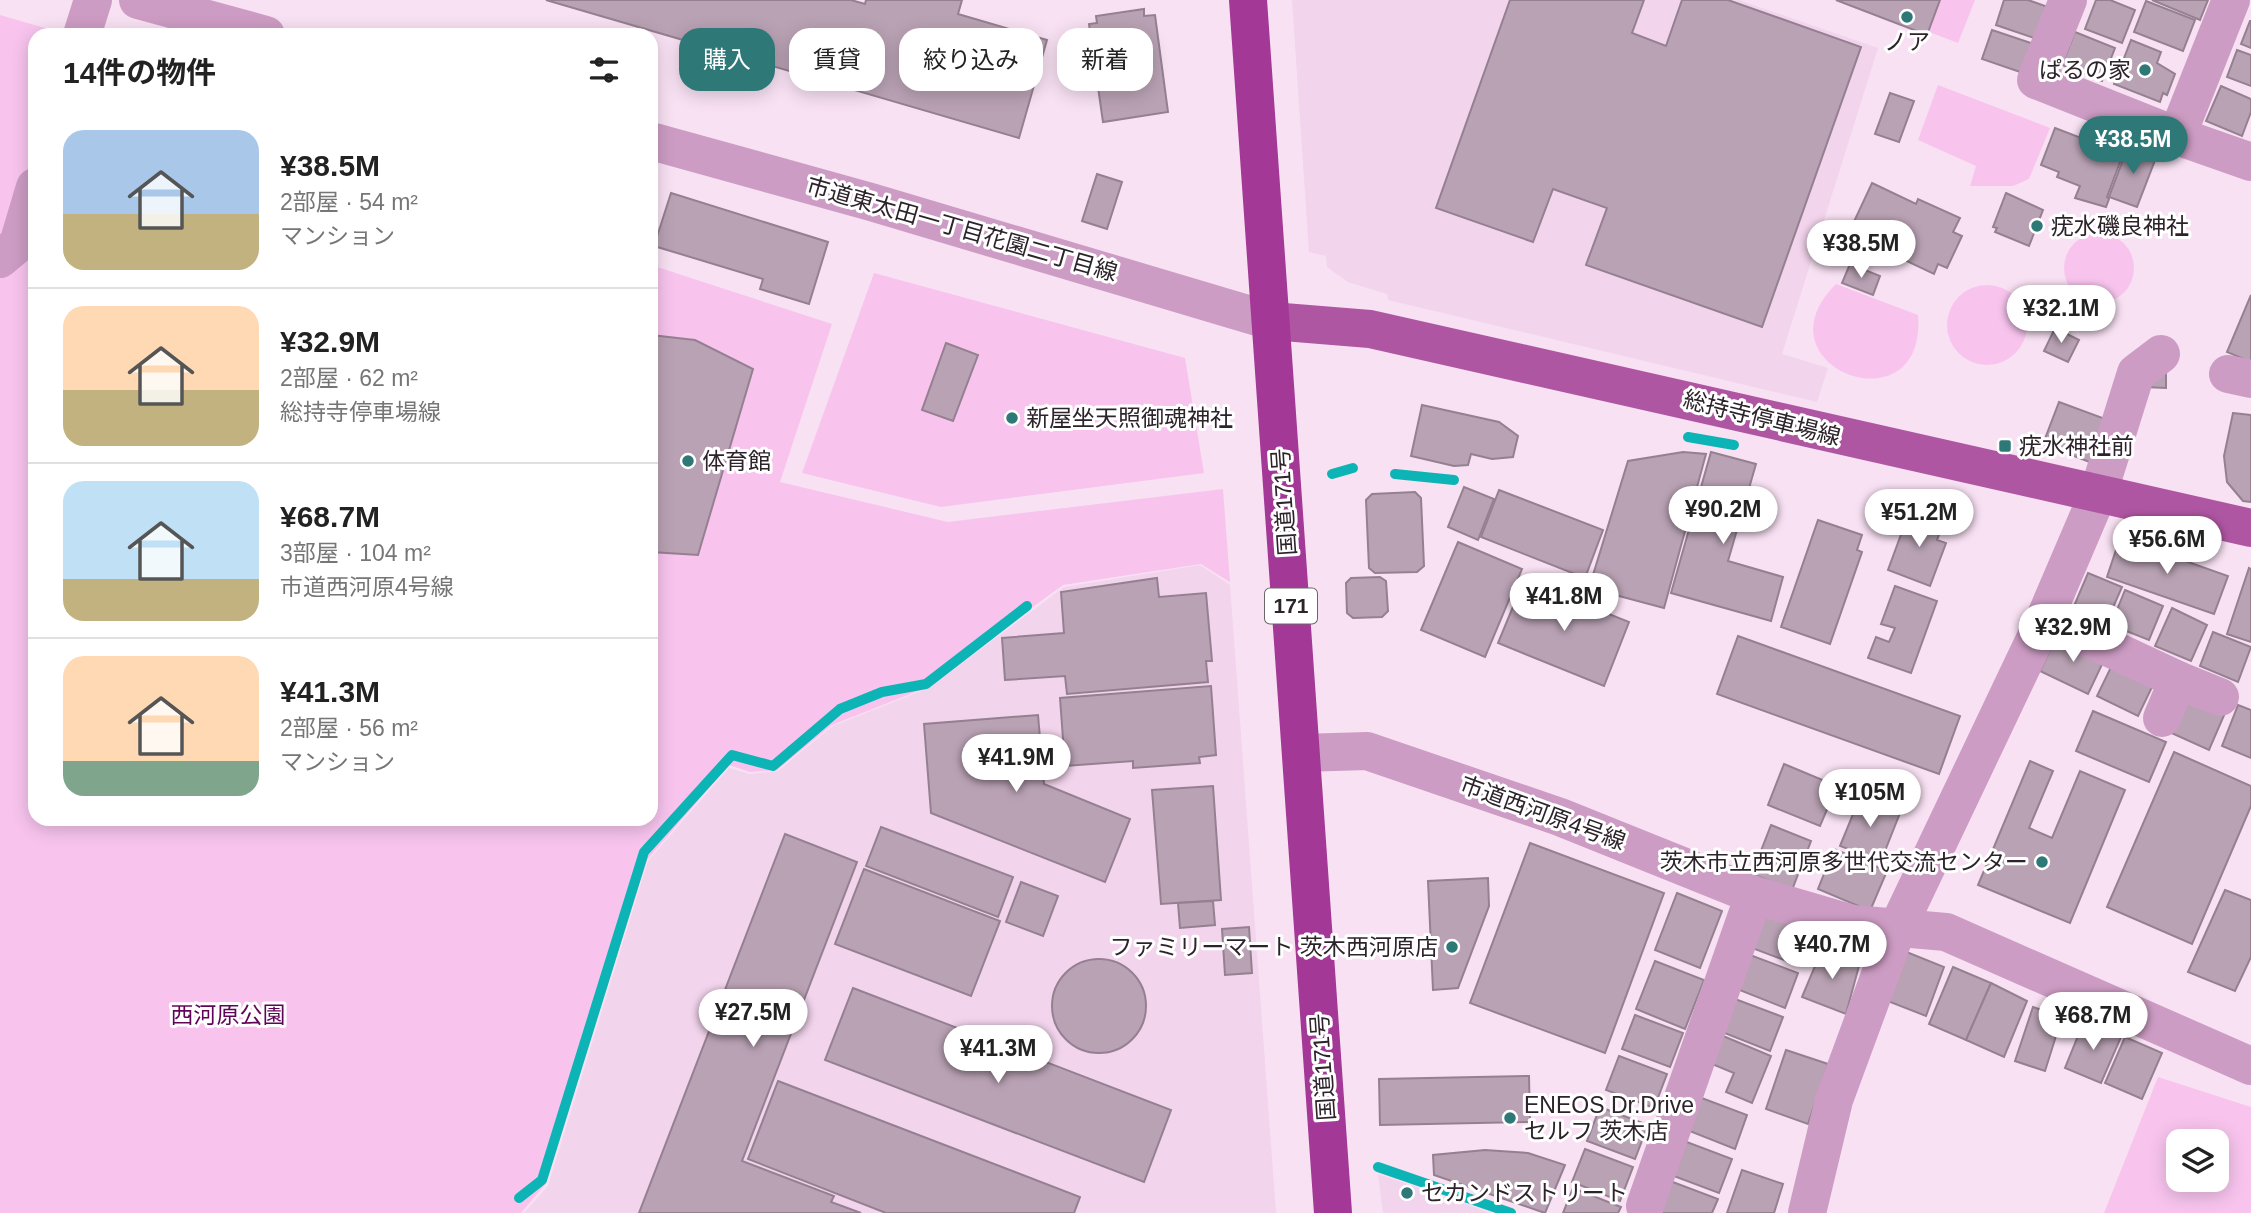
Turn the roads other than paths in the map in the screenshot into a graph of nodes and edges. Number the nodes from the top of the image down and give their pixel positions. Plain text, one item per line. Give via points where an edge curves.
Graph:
1 (93, 0) edge
2 (138, 0) edge
3 (1248, 0) edge
4 (2068, 0) edge
5 (2231, 0) edge
6 (84, 28) edge
7 (240, 28) edge
8 (2176, 136) junction
9 (658, 143) edge
10 (2251, 162) edge
11 (28, 210) edge
12 (0, 259) edge
13 (1271, 321) junction
14 (2161, 354) dead end
15 (2098, 494) junction
16 (2251, 528) edge
17 (2045, 618) junction
18 (2178, 680) junction
19 (2220, 696) dead end
20 (2162, 718) dead end
21 (1301, 753) junction
22 (1754, 895) junction
23 (1897, 929) junction
24 (2251, 1066) edge
25 (1646, 1206) dead end
26 (1333, 1213) edge
27 (1807, 1213) edge

1 - 6 street
2 - 7 street
3 - 13 highway, 国道171号 / 171
4 - 8 street via 2036,80
5 - 8 street
8 - 10 street
9 - 13 street, 市道東太田一丁目花園二丁目線
11 - 12 street via 18,244
13 - 15 main road, 総持寺停車場線 via 1370,329
13 - 21 highway, 国道171号 / 171
14 - 15 street via 2136,373
15 - 16 main road, 総持寺停車場線
15 - 17 street
17 - 18 street
17 - 23 street
18 - 19 street
18 - 20 street
21 - 22 street, 市道西河原4号線 via 1367,751 1560,817
21 - 26 highway, 国道171号 / 171
22 - 23 street, 市道西河原4号線 via 1853,925
22 - 25 street
23 - 24 street, 市道西河原4号線 via 1946,932 1969,940
23 - 27 street via 1834,1100

